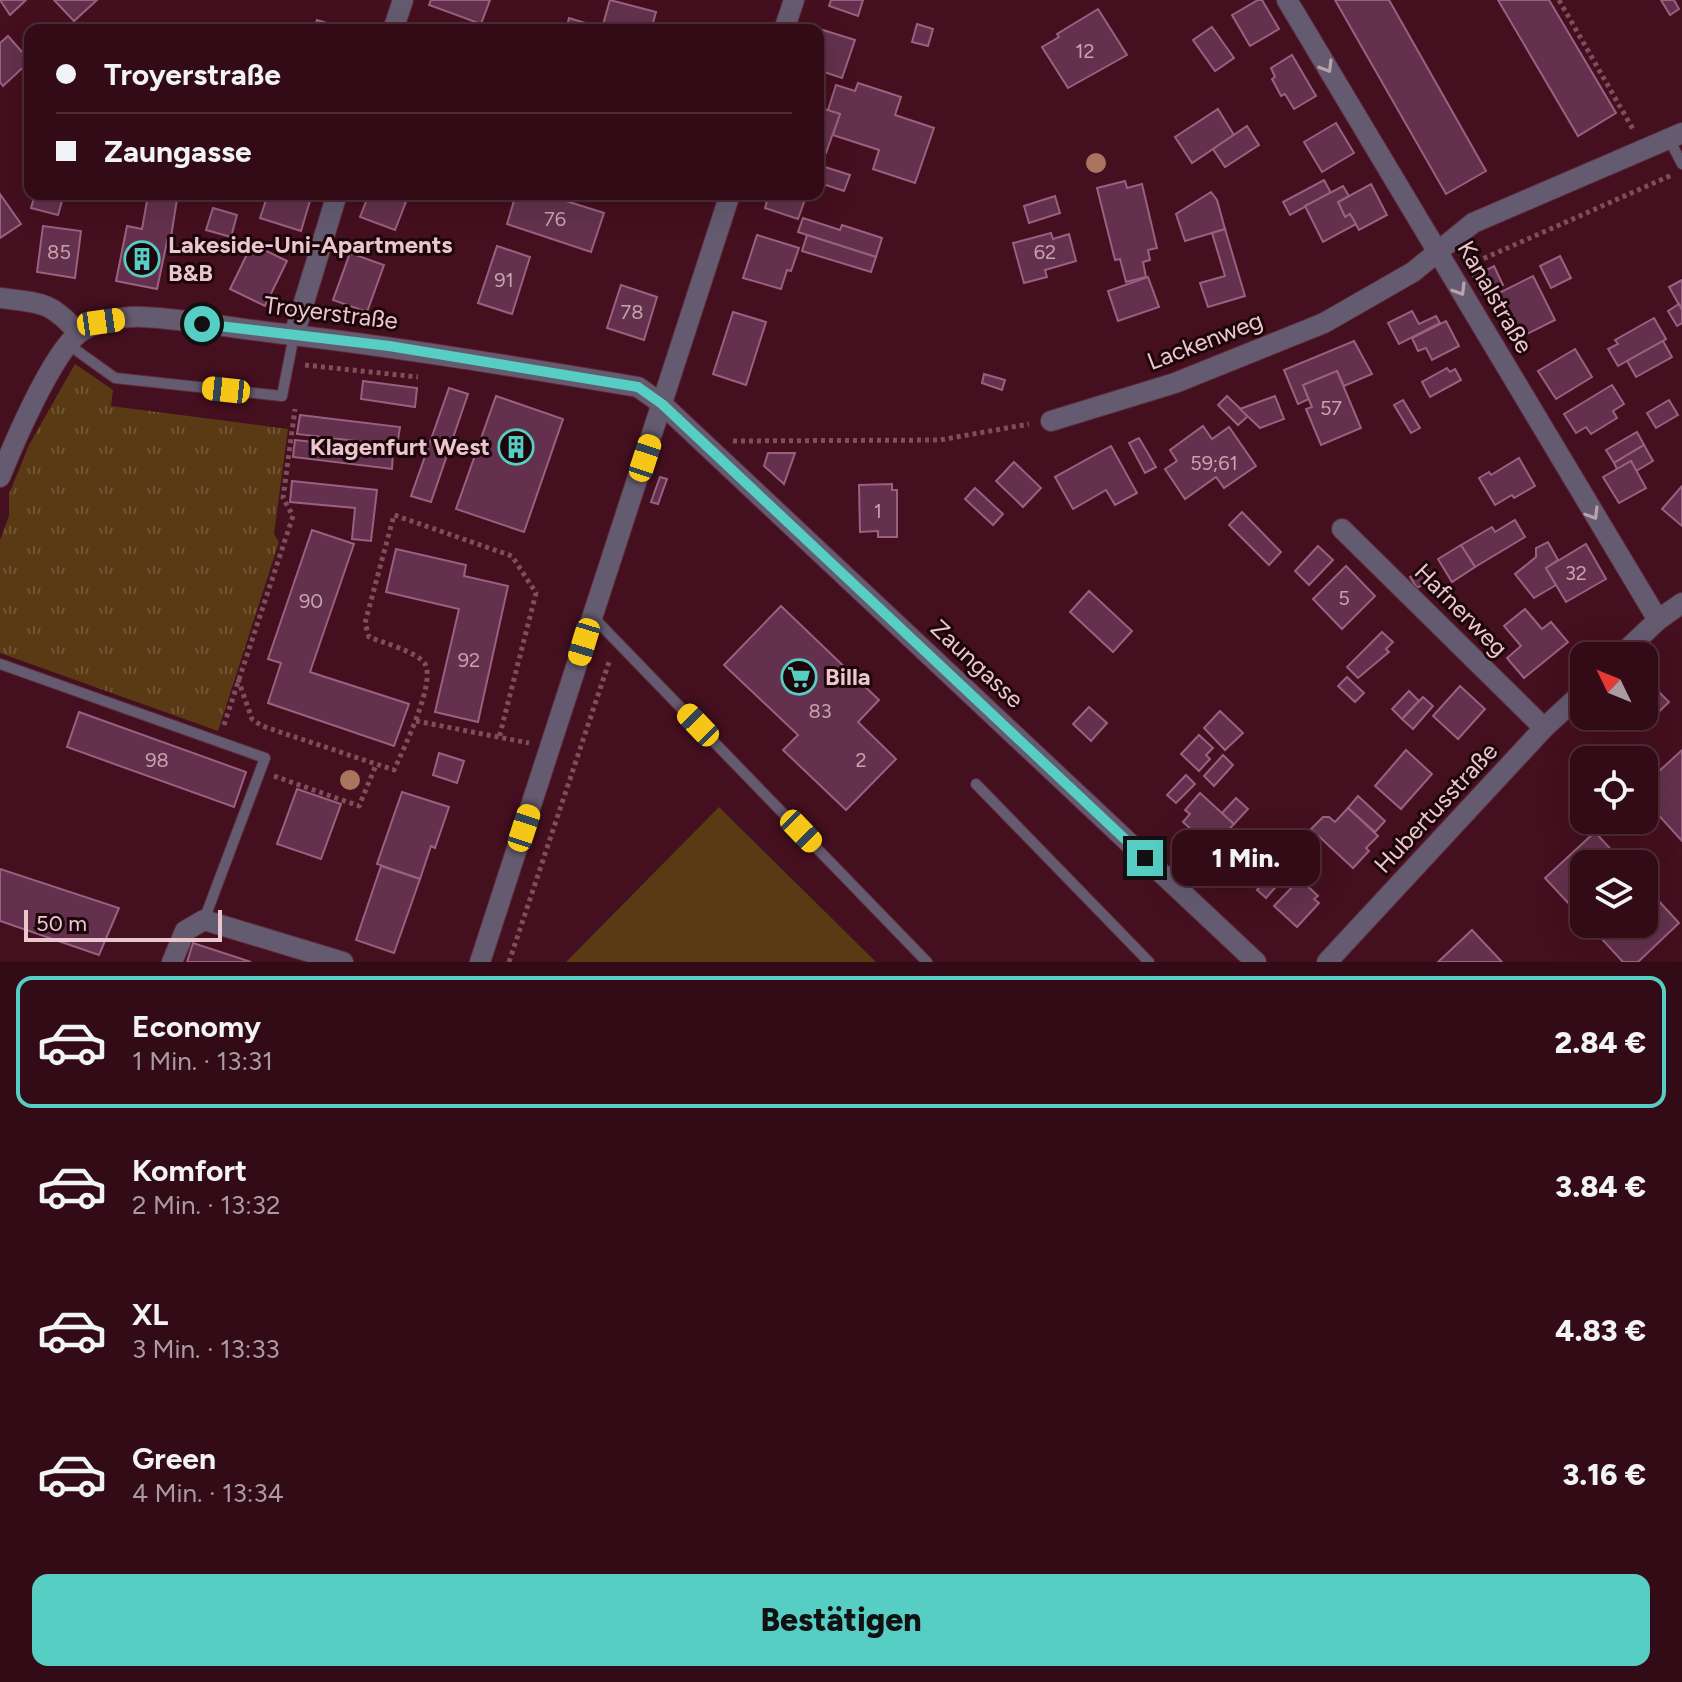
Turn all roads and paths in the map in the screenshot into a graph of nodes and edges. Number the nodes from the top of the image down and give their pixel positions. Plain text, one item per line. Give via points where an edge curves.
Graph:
1 (403, 0) edge
2 (794, 0) edge
3 (1287, 0) edge
4 (1559, 0) edge
5 (395, 24) edge
6 (786, 24) edge
7 (1676, 136) edge
8 (1645, 150) junction
9 (1682, 164) edge
10 (1682, 171) edge
11 (335, 200) edge
12 (728, 200) edge
13 (1437, 251) junction
14 (1450, 273) junction
15 (0, 298) edge
16 (294, 335) junction
17 (74, 339) junction
18 (296, 403) dead end
19 (662, 404) junction
20 (1051, 421) joint
21 (700, 441) junction
22 (0, 477) edge
23 (1342, 529) dead end
24 (1682, 603) edge
25 (592, 615) junction
26 (1658, 620) junction
27 (616, 641) junction
28 (1635, 642) edge
29 (0, 664) edge
30 (238, 679) junction
31 (1570, 704) edge
32 (416, 721) junction
33 (1544, 728) junction
34 (499, 738) junction
35 (219, 742) junction
36 (551, 747) junction
37 (376, 765) junction
38 (261, 772) junction
39 (976, 784) dead end
40 (204, 920) junction
41 (172, 962) edge
42 (343, 962) edge
43 (480, 962) edge
44 (509, 962) edge
45 (927, 962) edge
46 (1149, 962) edge
47 (1256, 962) edge
48 (1327, 962) edge

1 - 5 street
2 - 6 street
3 -> 13 street, Kanalstraße
4 - 8 path
7 - 8 street, Lackenweg
7 - 9 lane
8 - 13 street, Lackenweg via 1473,223
10 - 14 path
11 - 16 street
12 - 19 street
13 - 14 street, Kanalstraße
13 - 20 street, Lackenweg via 1413,272 1324,323 1175,383
14 -> 26 street, Kanalstraße
15 - 17 street via 45,304 63,315
16 - 17 street, Troyerstraße via 140,316 101,322
16 - 17 lane via 282,396 115,378
16 - 19 street, Troyerstraße via 638,387
17 - 22 street via 21,428
18 - 30 path via 283,498 293,516
19 - 21 street, Zaungasse
19 - 25 street
20 - 21 path via 940,440
21 - 47 street, Zaungasse
23 - 33 street, Hafnerweg
24 - 26 street
25 - 27 lane
25 - 36 street
26 - 28 street
27 - 44 path
27 - 45 lane
29 - 35 lane
30 - 35 path
30 - 37 path via 252,719 262,726
31 - 33 street, Hubertusstraße
32 - 34 path
32 - 34 path via 427,677 425,664 369,637 365,623 394,515 512,556 536,593
32 - 37 path via 394,770
33 - 48 street, Hubertusstraße
34 - 36 path
35 - 38 lane via 265,758
36 - 43 street
37 - 38 path via 359,806
38 - 40 lane
39 - 46 lane
40 - 41 street via 185,931
40 - 42 street

